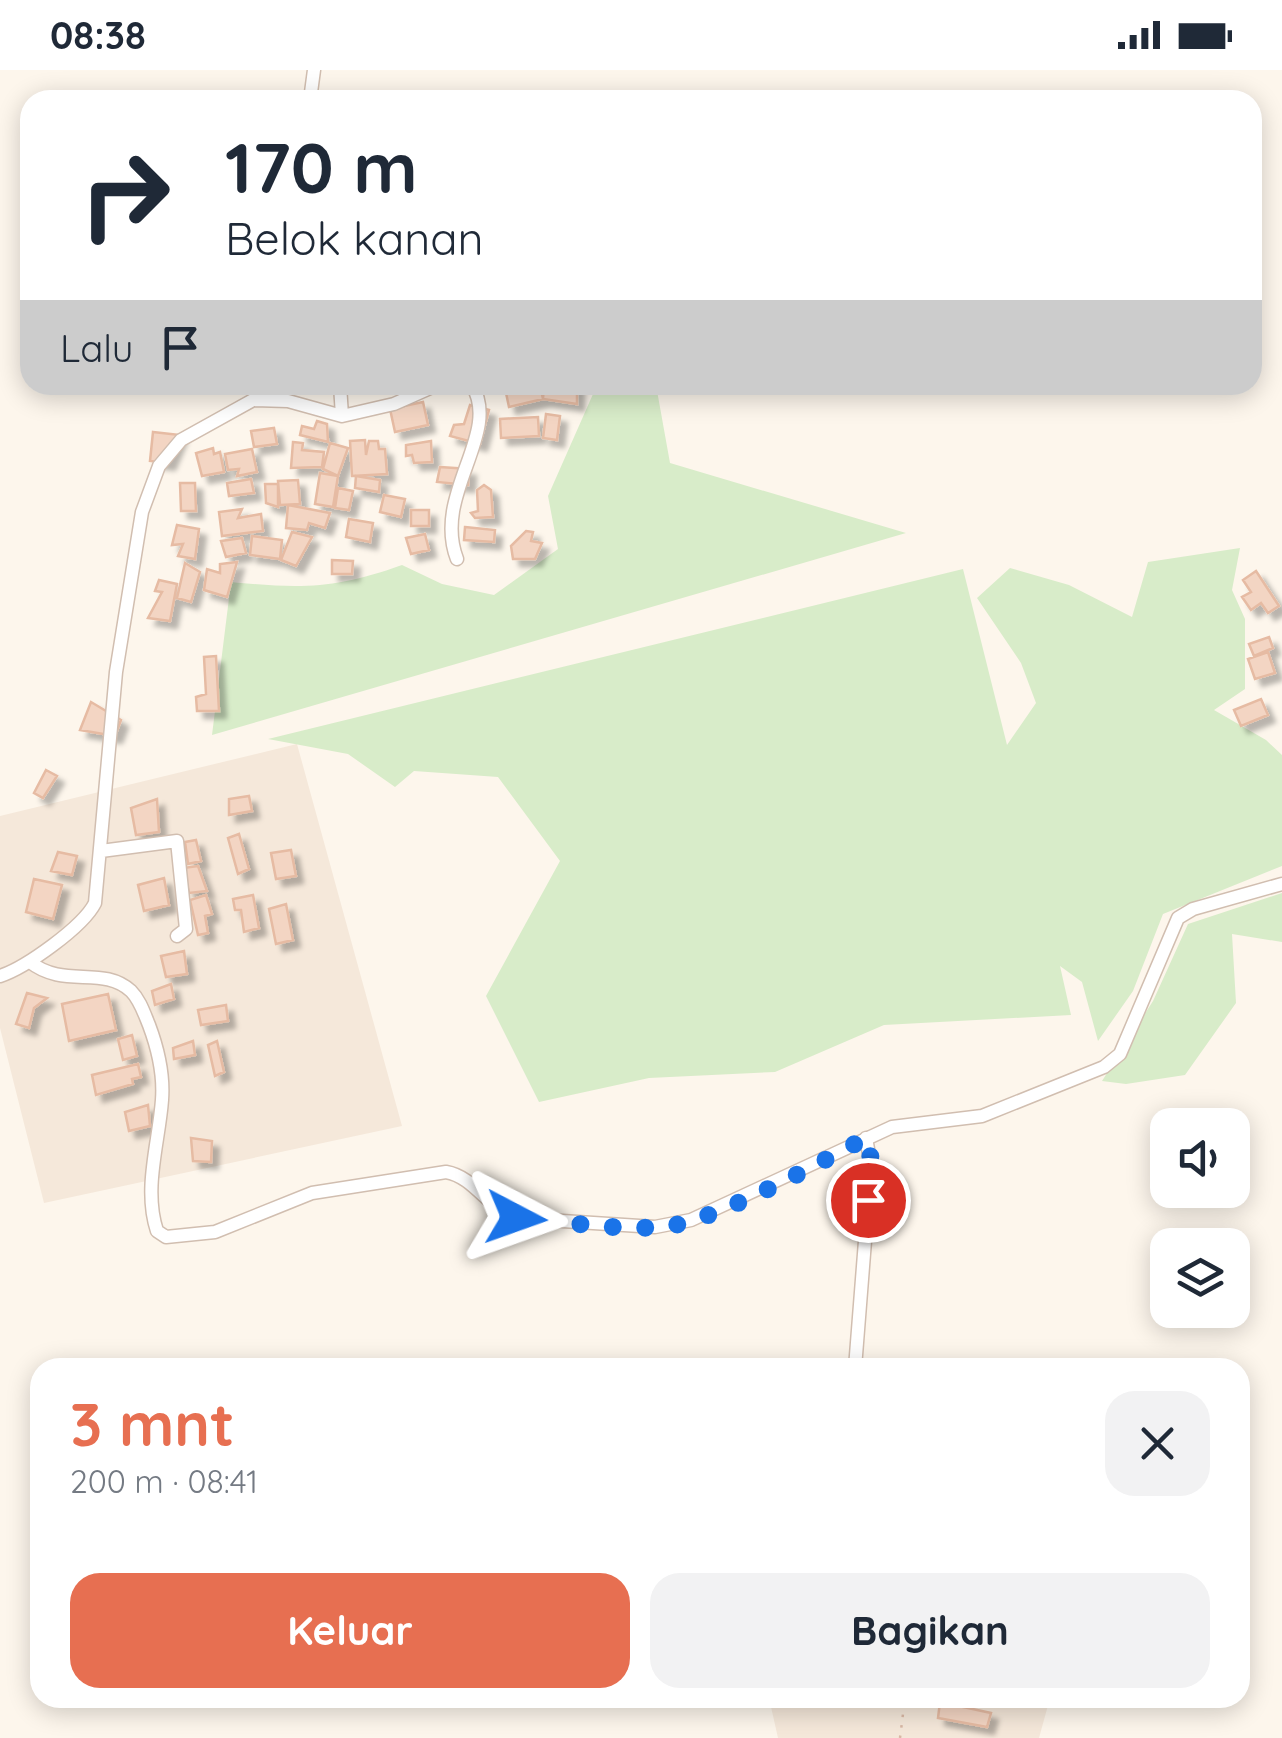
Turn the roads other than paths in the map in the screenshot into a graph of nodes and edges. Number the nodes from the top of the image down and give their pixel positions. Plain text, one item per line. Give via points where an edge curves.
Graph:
1 (341, 395) edge
2 (414, 395) edge
3 (475, 395) edge
4 (342, 416) junction
5 (457, 559) dead end
6 (102, 851) junction
7 (1282, 884) edge
8 (177, 936) dead end
9 (30, 962) junction
10 (0, 976) edge
11 (866, 1138) junction
12 (855, 1358) edge

1 - 4 street
2 - 4 street
3 - 5 street via 480,412 448,530
4 - 6 street via 288,401 252,400 180,440 159,466 142,512 119,654
6 - 8 street via 177,840 186,929
6 - 9 street via 90,913
7 - 11 street via 1178,918 1113,1062 982,1116 904,1124
9 - 10 street
9 - 11 street via 57,977 108,978 142,1007 159,1054 154,1218 166,1237 215,1232 312,1194 446,1172 516,1218 670,1226 807,1170
11 - 12 street via 871,1165

